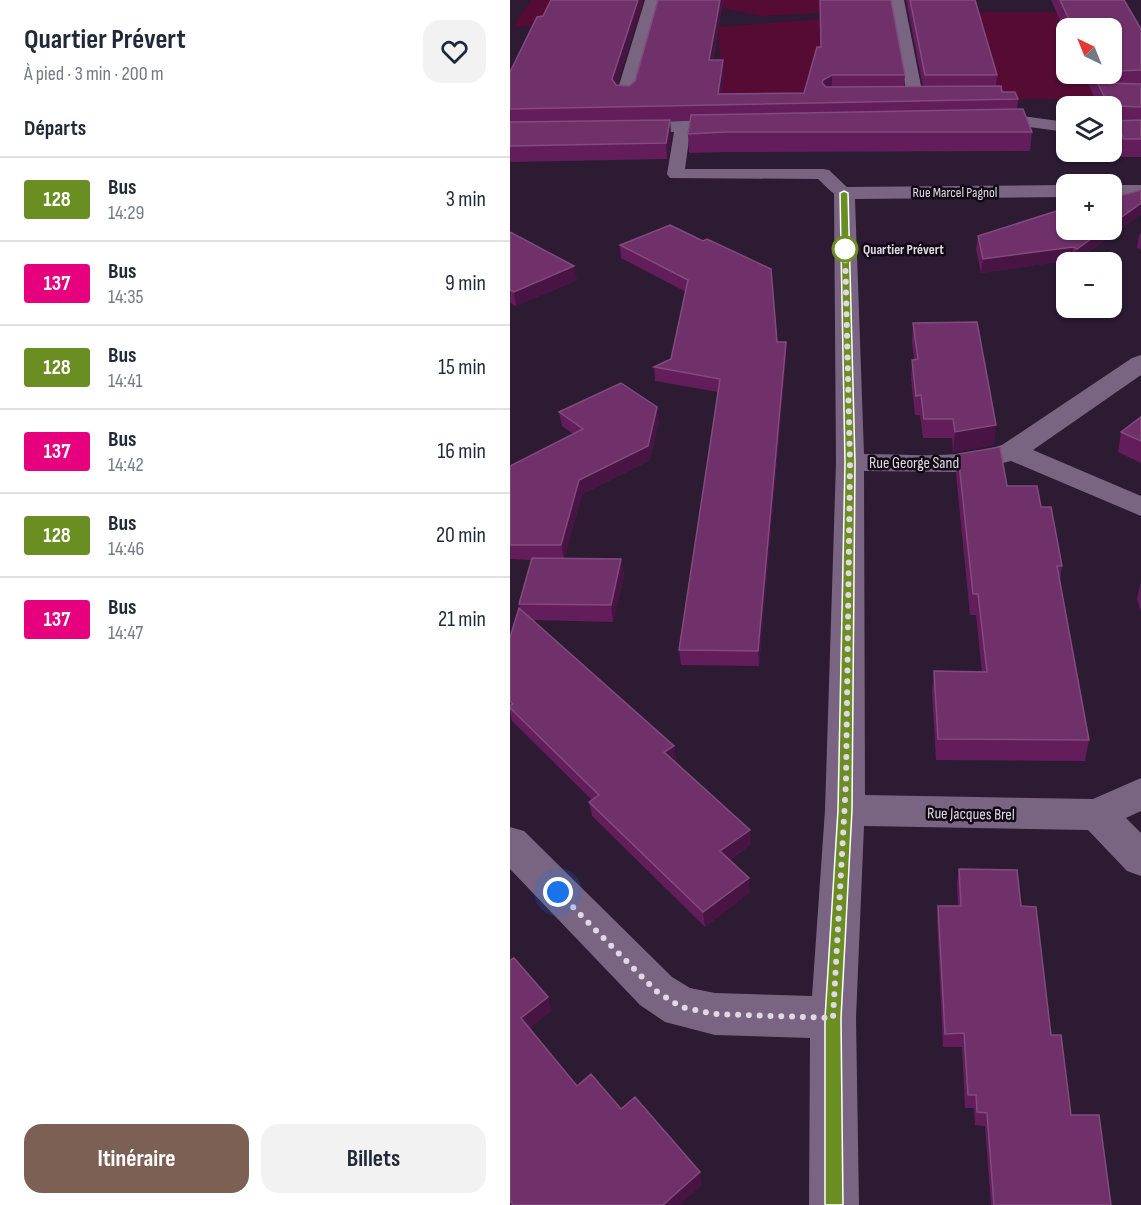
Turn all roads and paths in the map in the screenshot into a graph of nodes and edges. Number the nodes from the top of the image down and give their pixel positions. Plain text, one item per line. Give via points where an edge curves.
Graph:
1 (897, 0) edge
2 (656, 2) edge
3 (625, 95) edge
4 (914, 96) edge
5 (976, 122) edge
6 (742, 125) edge
7 (683, 126) junction
8 (1056, 126) edge
9 (614, 128) edge
10 (1056, 191) edge
11 (1122, 191) edge
12 (1141, 191) edge
13 (844, 193) junction
14 (1141, 363) edge
15 (1012, 451) junction
16 (850, 463) junction
17 (1141, 507) edge
18 (1141, 793) edge
19 (845, 810) junction
20 (1098, 815) junction
21 (510, 843) edge
22 (1141, 859) edge
23 (833, 1018) junction
24 (834, 1205) edge

1 - 4 lane
2 - 3 street
5 - 8 lane via 1022,121
6 - 7 lane
7 - 9 lane
7 - 13 lane via 676,174 823,174
10 - 13 street, Rue Marcel Pagnol
11 - 12 street
13 - 16 street
14 - 15 street, Rue George Sand
15 - 16 street, Rue George Sand via 970,463
15 - 17 street
16 - 19 street
18 - 20 street, Rue Jacques Brel
19 - 20 street, Rue Jacques Brel
19 - 23 street
20 - 22 street
21 - 23 street via 656,991 681,1007 715,1014
23 - 24 street

